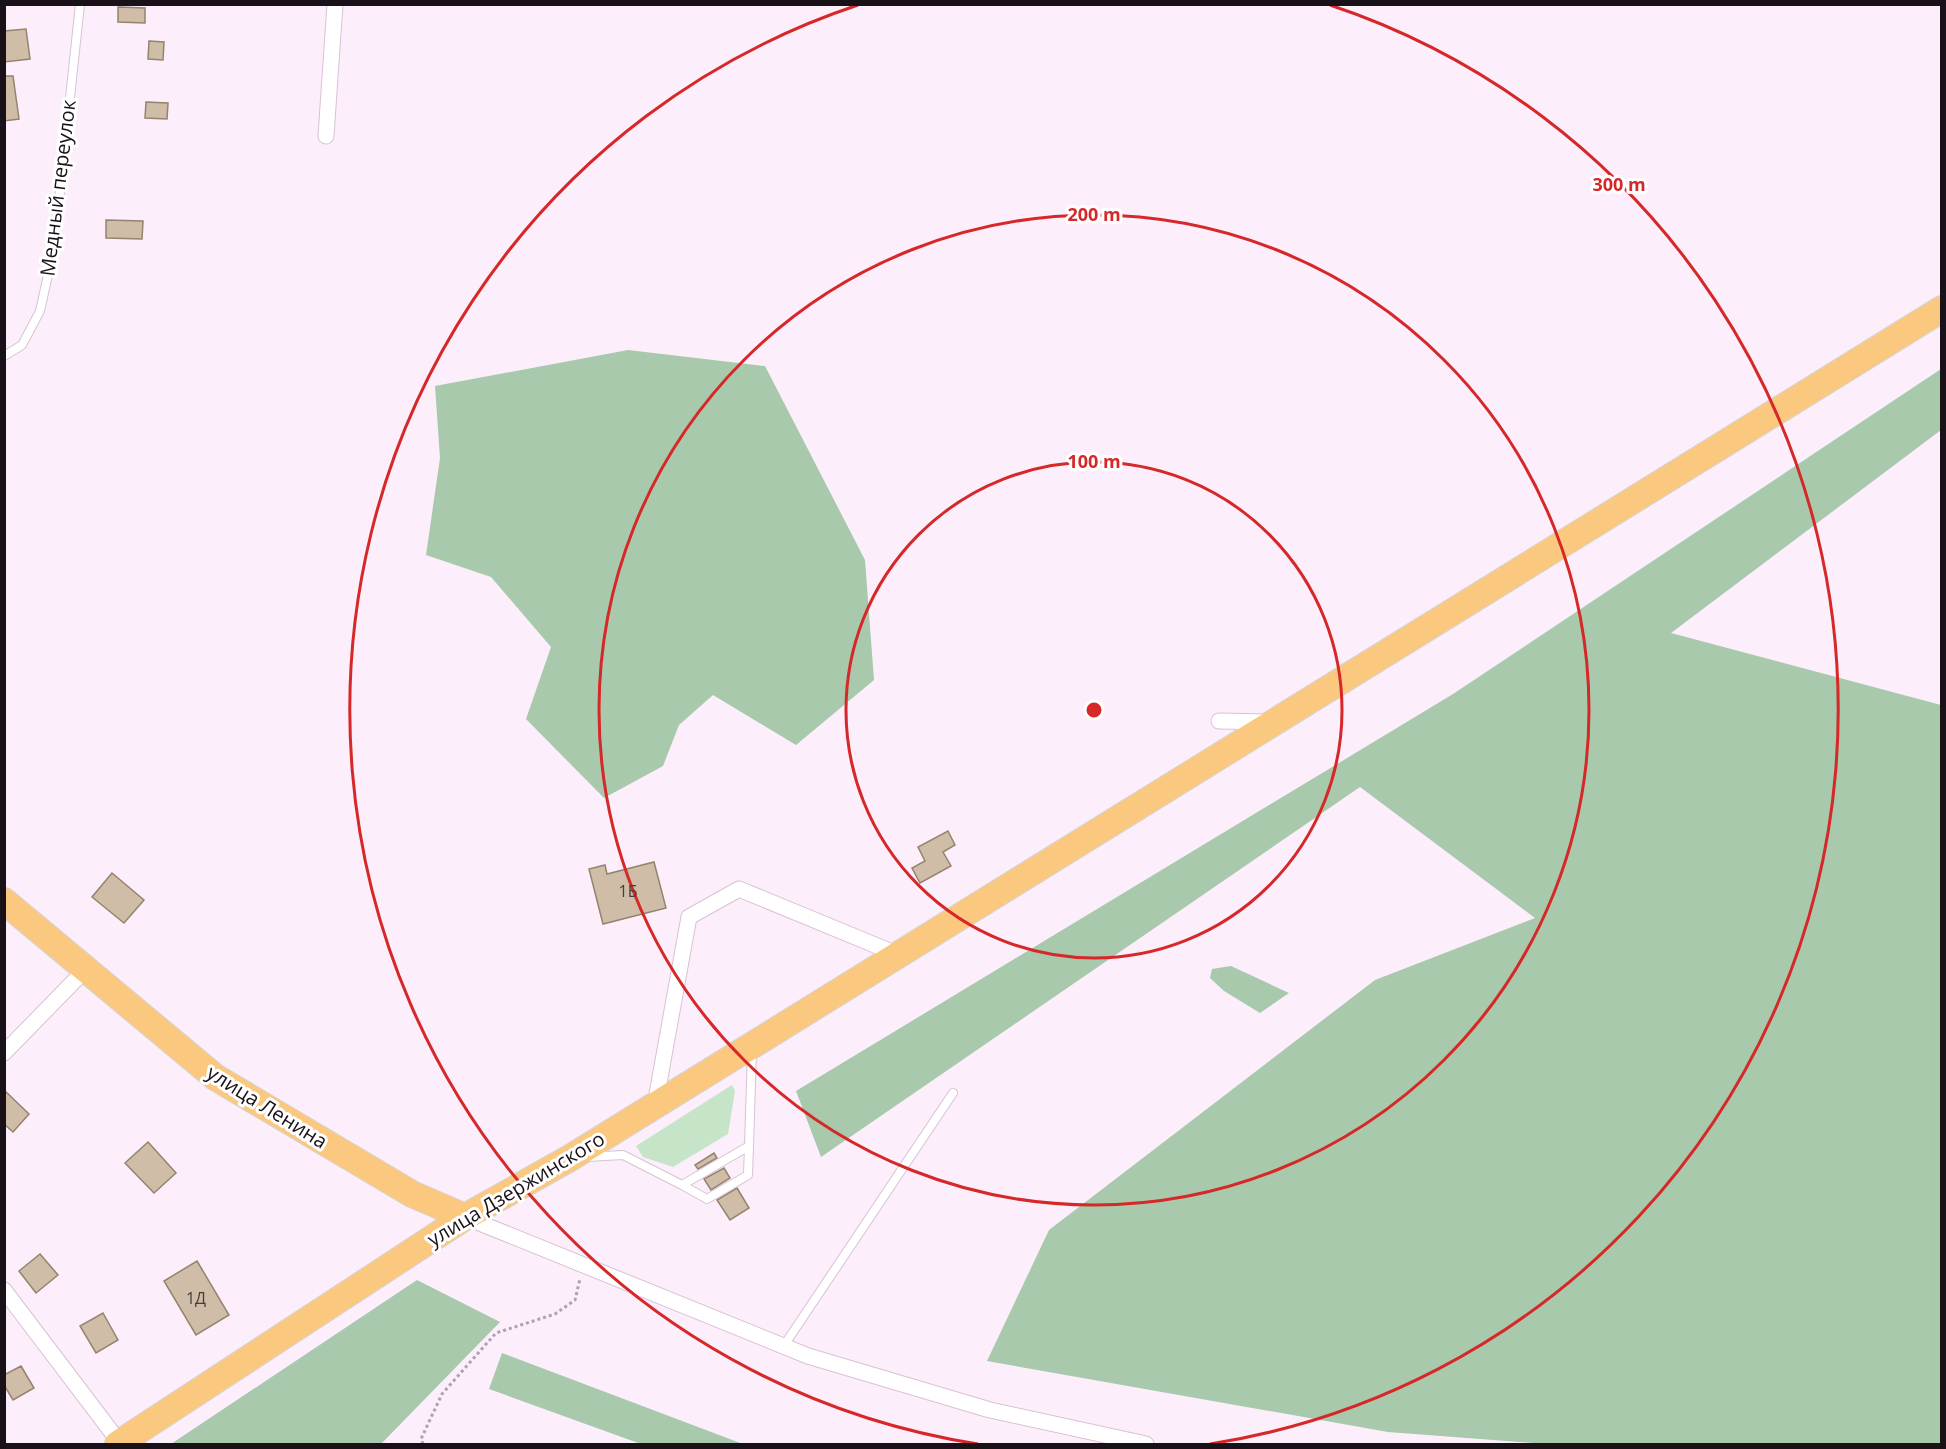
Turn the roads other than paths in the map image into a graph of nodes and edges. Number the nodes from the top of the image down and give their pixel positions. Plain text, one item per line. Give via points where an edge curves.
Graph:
1 (80, 4) edge
2 (335, 4) edge
3 (326, 136) dead end
4 (1941, 309) edge
5 (4, 356) edge
6 (1219, 722) dead end
7 (1276, 722) junction
8 (4, 901) edge
9 (910, 949) junction
10 (86, 969) junction
11 (752, 1044) junction
12 (4, 1053) edge
13 (953, 1092) dead end
14 (655, 1105) junction
15 (749, 1146) junction
16 (570, 1158) junction
17 (682, 1185) junction
18 (465, 1217) junction
19 (4, 1290) edge
20 (783, 1347) junction
21 (119, 1444) edge
22 (1146, 1444) edge

1 - 5 lane, Медный переулок via 54,248 40,311 22,345
2 - 3 street
4 - 7 main road, улица Дзержинского
6 - 7 street
7 - 9 main road, улица Дзержинского
8 - 10 main road, улица Ленина
9 - 11 main road, улица Дзержинского
9 - 14 street via 739,889 689,917
10 - 12 street
10 - 18 main road, улица Ленина via 215,1077 412,1194
11 - 14 main road, улица Дзержинского
11 - 15 lane
13 - 20 lane
14 - 16 main road, улица Дзержинского
15 - 17 lane
15 - 17 lane via 748,1175 707,1199
16 - 17 lane via 623,1155
16 - 18 main road, улица Дзержинского
18 - 20 street
18 - 21 main road, улица Дзержинского
19 - 21 street
20 - 22 street via 990,1410

